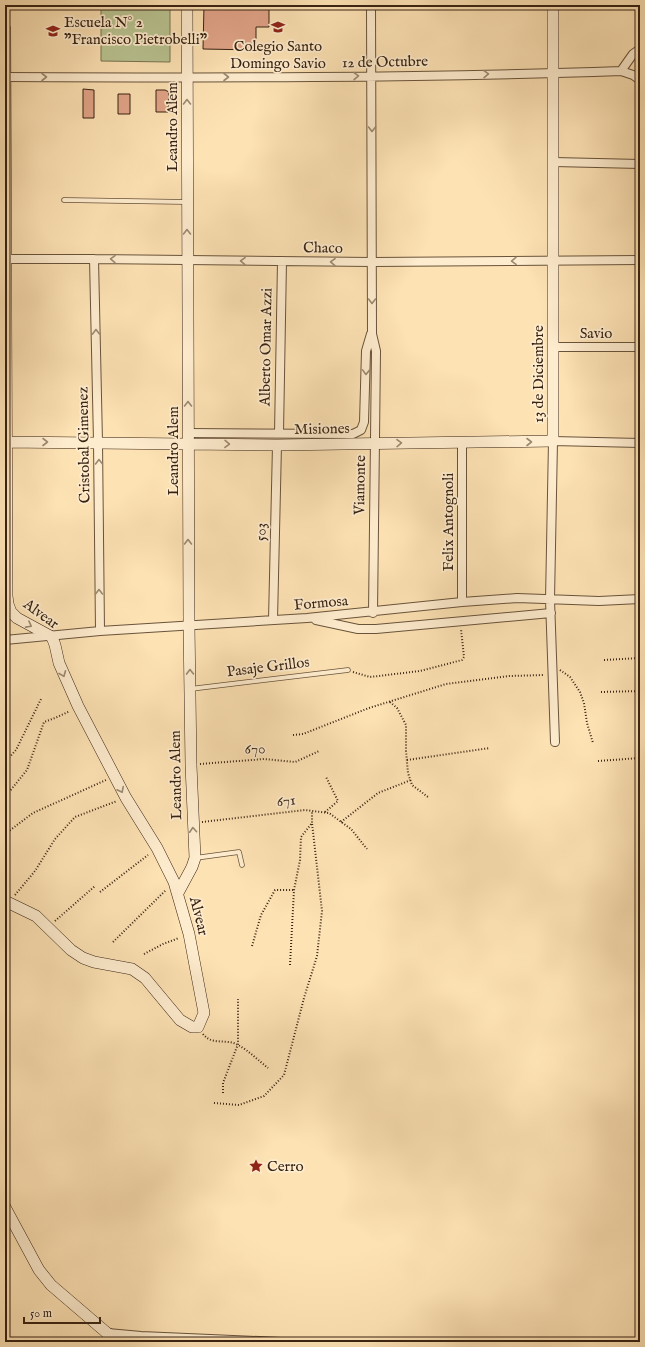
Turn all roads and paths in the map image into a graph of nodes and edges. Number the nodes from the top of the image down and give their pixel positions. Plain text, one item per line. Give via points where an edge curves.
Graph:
1 (187, 5) edge
2 (371, 5) edge
3 (553, 5) edge
4 (5, 29) edge
5 (640, 49) edge
6 (621, 71) junction
7 (554, 73) junction
8 (371, 76) junction
9 (5, 77) edge
10 (187, 77) junction
11 (640, 80) edge
12 (554, 162) junction
13 (640, 164) edge
14 (64, 200) dead end
15 (187, 202) junction
16 (5, 259) edge
17 (94, 259) junction
18 (188, 260) junction
19 (640, 260) edge
20 (282, 261) junction
21 (553, 261) junction
22 (372, 262) junction
23 (372, 334) junction
24 (552, 347) junction
25 (640, 347) edge
26 (361, 430) joint
27 (279, 433) junction
28 (188, 438) junction
29 (553, 441) junction
30 (6, 442) edge
31 (98, 442) junction
32 (462, 442) junction
33 (640, 442) edge
34 (374, 443) junction
35 (277, 445) junction
36 (640, 599) edge
37 (550, 600) junction
38 (462, 602) junction
39 (372, 612) junction
40 (551, 613) junction
41 (307, 618) junction
42 (273, 620) junction
43 (460, 622) junction
44 (189, 625) junction
45 (100, 631) junction
46 (52, 637) junction
47 (5, 640) edge
48 (640, 658) edge
49 (604, 660) dead end
50 (552, 664) junction
51 (348, 670) joint
52 (553, 674) junction
53 (190, 689) junction
54 (640, 691) edge
55 (601, 692) dead end
56 (41, 699) dead end
57 (389, 702) junction
58 (78, 706) junction
59 (293, 735) dead end
60 (555, 742) dead end
61 (593, 743) dead end
62 (490, 748) dead end
63 (319, 751) dead end
64 (640, 758) edge
65 (407, 760) junction
66 (598, 761) dead end
67 (5, 762) edge
68 (191, 765) junction
69 (114, 776) junction
70 (326, 777) dead end
71 (410, 780) junction
72 (5, 797) edge
73 (428, 797) dead end
74 (126, 798) junction
75 (312, 810) junction
76 (325, 812) junction
77 (341, 822) junction
78 (192, 823) junction
79 (312, 823) junction
80 (5, 834) edge
81 (157, 848) junction
82 (367, 850) dead end
83 (195, 858) junction
84 (242, 865) dead end
85 (174, 882) junction
86 (95, 886) dead end
87 (294, 890) junction
88 (100, 892) dead end
89 (178, 893) junction
90 (7, 902) edge
91 (49, 927) junction
92 (189, 934) junction
93 (113, 942) dead end
94 (252, 946) dead end
95 (144, 954) dead end
96 (290, 965) dead end
97 (238, 999) dead end
98 (198, 1027) junction
99 (238, 1044) junction
100 (268, 1068) dead end
101 (223, 1093) dead end
102 (214, 1102) dead end
103 (5, 1207) edge
104 (107, 1333) junction
105 (122, 1342) edge
106 (276, 1342) edge

1 - 10 street, Leandro Alem
2 - 8 street
3 - 7 street, 13 de Diciembre
4 - 9 street, Alvear
5 - 6 street via 633,54
6 - 7 street, 12 de Octubre
6 - 11 street
8 -> 7 street, 12 de Octubre
7 - 12 street, 13 de Diciembre
10 -> 8 street, 12 de Octubre
8 -> 22 street, Viamonte
9 -> 10 street, 12 de Octubre
9 - 16 street, Alvear
15 -> 10 street, Leandro Alem
12 - 13 street
12 - 21 street, 13 de Diciembre
14 - 15 lane
18 -> 15 street, Leandro Alem
16 - 17 street, Chaco
16 - 30 street, Alvear
18 -> 17 street, Chaco
31 -> 17 street, Cristobal Gimenez
20 -> 18 street, Chaco
28 -> 18 street, Leandro Alem
19 - 21 street, Chaco
22 -> 20 street, Chaco
20 - 27 street, Alberto Omar Azzi
21 -> 22 street, Chaco
21 - 24 street, 13 de Diciembre
22 -> 23 street, Viamonte
23 -> 26 street, Viamonte via 366,351 364,422
23 - 34 street, Viamonte via 376,351
24 - 25 street, Savio
24 - 29 street, 13 de Diciembre
26 - 27 street, Misiones via 353,434
27 - 28 street, Misiones
28 - 31 street, Misiones
28 -> 35 street, Misiones
44 -> 28 street, Leandro Alem
32 -> 29 street, Misiones
29 - 33 street, Misiones
29 - 37 street, 13 de Diciembre
30 -> 31 street, Misiones
30 -> 46 street, Alvear via 8,604 17,618
45 -> 31 street, Cristobal Gimenez
34 -> 32 street, Misiones
32 - 38 street, Felix Antognoli
34 - 35 street, Misiones
34 - 39 street, Viamonte
35 - 42 street, 503
36 - 37 street, Formosa
37 - 38 street, Formosa via 517,598
37 - 40 street, 13 de Diciembre
38 - 39 street, Formosa
39 - 41 street, Formosa
40 - 43 street
40 - 50 street, 13 de Diciembre
41 - 42 street, Formosa
41 - 43 street via 358,629
42 - 44 street, Formosa
43 - 51 path via 464,657 462,660 420,671 370,677
44 - 45 street, Formosa
53 -> 44 street, Leandro Alem
45 - 46 street, Formosa
46 - 47 street, Formosa
46 -> 58 street, Alvear via 58,663
48 - 49 path
50 - 52 street, 13 de Diciembre
50 - 61 path via 570,677 580,692
51 - 53 lane, Pasaje Grillos
52 - 57 path via 509,676 446,684
52 - 60 street, 13 de Diciembre
53 - 68 street, Leandro Alem
54 - 55 path
56 - 67 path via 16,750
57 - 59 path via 303,734
57 - 65 path via 397,708 406,725
58 - 69 street, Alvear
58 - 72 path via 44,722 27,770
62 - 65 path
63 - 68 path, 670 via 294,762 264,759
64 - 66 path
65 - 71 path
68 - 78 street, Leandro Alem
69 -> 74 street, Alvear
69 - 80 path via 33,813
70 - 76 path via 338,800
71 - 73 path via 412,785
71 - 77 path via 378,793
74 - 81 street, Alvear
74 - 90 path via 75,817 55,839 35,871
75 - 76 path, 671
75 - 78 path, 671
75 - 79 path
76 - 77 path, 671
77 - 82 path, 671 via 351,829
83 -> 78 street, Leandro Alem
79 - 87 path via 301,838
79 - 102 path via 322,911 317,956 284,1075 264,1096 239,1105
81 - 85 street, Alvear
81 - 88 path
83 - 84 lane via 238,852
83 - 89 street, Leandro Alem
85 - 89 street, Alvear
85 - 93 path
86 - 91 path
87 - 94 path via 275,890 261,915
87 - 96 path
89 - 92 street, Alvear
90 - 91 street via 36,916
91 - 98 street via 71,950 84,958 132,969 145,978 180,1020 192,1027
92 - 95 path
92 - 98 street, Alvear via 204,1013
97 - 99 path
98 - 99 path via 206,1038 215,1042
99 - 100 path
99 - 101 path via 223,1083
103 - 104 street via 39,1270 51,1285
104 - 105 street
104 - 106 street

